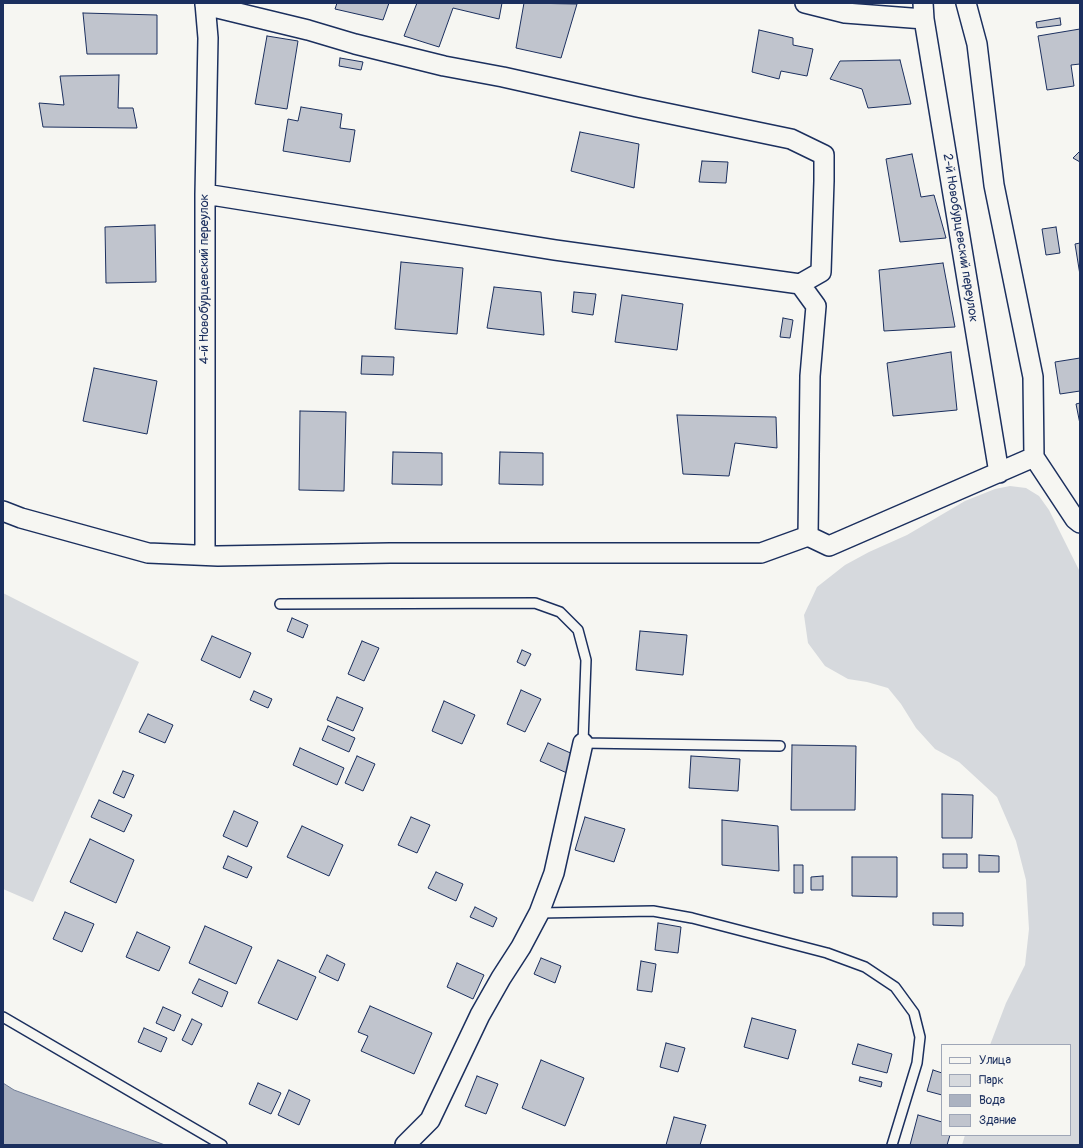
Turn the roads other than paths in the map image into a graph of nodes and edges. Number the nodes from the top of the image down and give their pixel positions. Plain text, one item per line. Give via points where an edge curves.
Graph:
1 (805, 3) edge
2 (966, 3) edge
3 (205, 4) edge
4 (923, 11) edge
5 (205, 194) junction
6 (800, 284) junction
7 (1034, 457) junction
8 (999, 472) junction
9 (3, 511) edge
10 (1080, 523) edge
11 (808, 536) junction
12 (204, 555) junction
13 (280, 604) dead end
14 (583, 743) junction
15 (780, 746) dead end
16 (539, 913) junction
17 (3, 1017) edge
18 (222, 1145) edge
19 (405, 1145) edge
20 (892, 1145) edge

1 - 4 street via 845,13
2 - 7 street via 978,44 994,185 1033,376
3 - 5 street, 4-й Новобурцевский переулок via 208,38
3 - 6 street via 444,66 791,140 824,155 821,272
4 - 8 street, 2-й Новобурцевский переулок
5 - 6 street via 555,250
5 - 12 street, 4-й Новобурцевский переулок
6 - 11 street via 816,306 810,376
7 - 8 street
7 - 10 street
8 - 11 street via 829,546
9 - 12 street via 148,553
11 - 12 street via 760,553
13 - 14 lane via 535,603 560,612 578,630 586,660
14 - 15 lane
14 - 16 street via 554,873
16 - 19 street via 480,1015 430,1120
16 - 20 lane via 653,911 692,918 827,953 866,967 895,987 914,1013 920,1037 917,1063
17 - 18 lane

